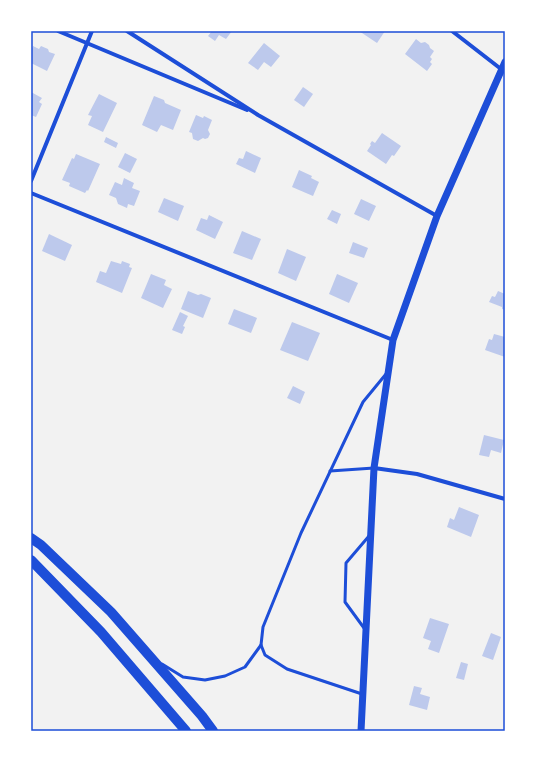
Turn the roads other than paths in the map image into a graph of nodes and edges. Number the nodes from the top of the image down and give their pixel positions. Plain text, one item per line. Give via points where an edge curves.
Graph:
1 (58, 31) edge
2 (92, 31) edge
3 (127, 31) edge
4 (452, 31) edge
5 (86, 42) junction
6 (505, 62) edge
7 (501, 69) junction
8 (258, 115) junction
9 (31, 181) edge
10 (31, 193) edge
11 (437, 216) junction
12 (393, 340) junction
13 (388, 371) junction
14 (374, 468) junction
15 (330, 471) junction
16 (505, 499) edge
17 (371, 533) junction
18 (31, 538) edge
19 (31, 560) edge
20 (366, 631) junction
21 (261, 645) junction
22 (150, 656) junction
23 (363, 694) junction
24 (186, 731) edge
25 (213, 731) edge
26 (362, 731) edge

1 - 5 street
2 - 5 street
3 - 8 street
4 - 7 street
5 - 8 street
5 - 9 street
6 - 7 street
7 - 11 street
8 - 11 street
10 - 12 street
11 - 12 street
12 - 13 street
13 - 14 street
13 - 15 lane via 363,402
14 - 15 lane
14 - 16 street via 417,474
14 - 17 street
15 - 21 lane via 300,533 263,627
17 - 20 street
17 - 20 lane via 346,563 345,602
18 - 22 main road via 112,612
19 - 24 main road via 101,632
20 - 23 street
21 - 22 lane via 245,667 225,676 205,680 183,677
21 - 23 lane via 265,655 287,669
22 - 25 main road
23 - 26 street

